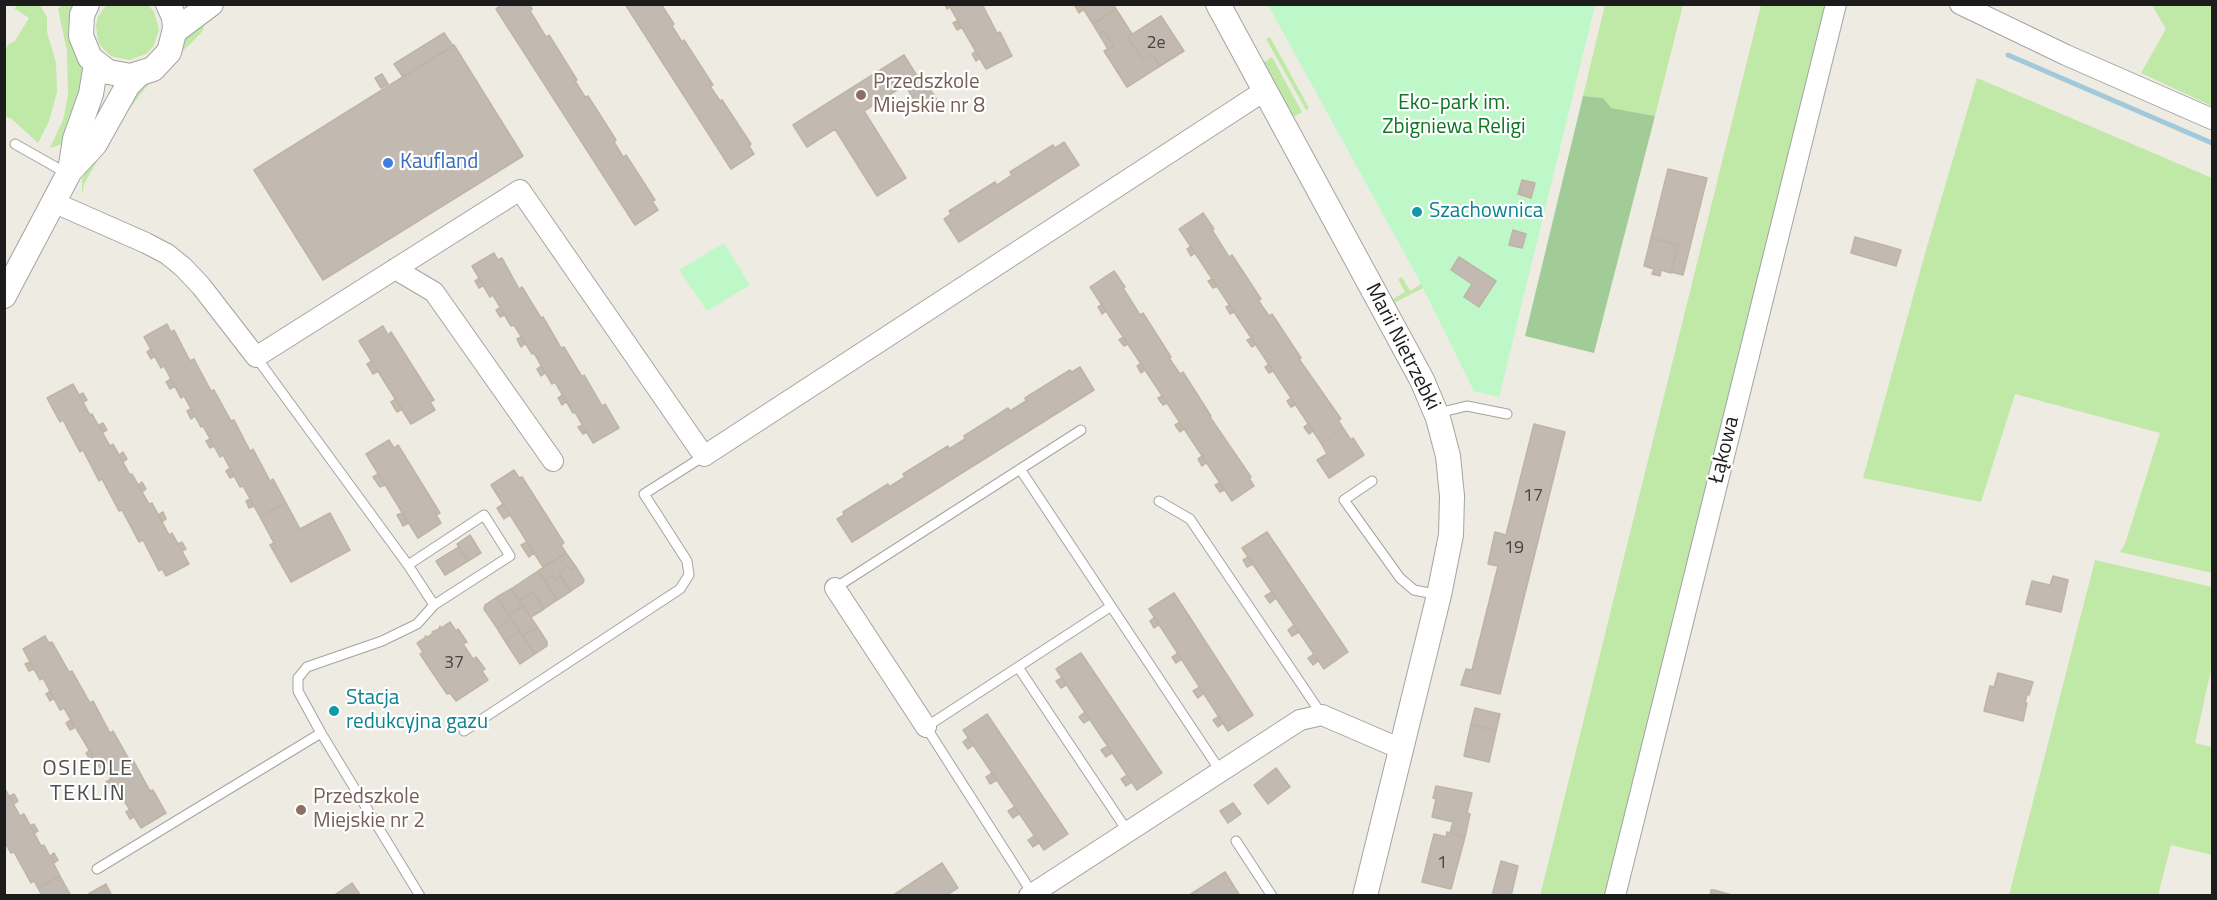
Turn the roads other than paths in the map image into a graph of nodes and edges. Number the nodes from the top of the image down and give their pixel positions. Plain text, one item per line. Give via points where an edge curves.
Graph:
1 (168, 4) edge
2 (211, 4) edge
3 (1218, 4) edge
4 (1836, 4) edge
5 (1960, 4) edge
6 (84, 6) edge
7 (175, 32) junction
8 (96, 64) junction
9 (139, 74) junction
10 (1264, 91) junction
11 (2212, 119) edge
12 (15, 144) dead end
13 (69, 173) junction
14 (53, 202) junction
15 (395, 269) junction
16 (4, 296) edge
17 (256, 357) junction
18 (1436, 414) junction
19 (1507, 414) dead end
20 (1081, 430) dead end
21 (704, 456) junction
22 (553, 461) dead end
23 (1020, 469) junction
24 (1372, 481) dead end
25 (1159, 501) dead end
26 (408, 565) junction
27 (835, 588) joint
28 (1439, 595) junction
29 (435, 605) junction
30 (1110, 606) junction
31 (1018, 667) junction
32 (1322, 715) junction
33 (926, 727) junction
34 (464, 731) dead end
35 (321, 733) junction
36 (1401, 749) junction
37 (1221, 772) junction
38 (1128, 832) junction
39 (1236, 841) dead end
40 (97, 869) dead end
41 (1030, 894) edge
42 (420, 896) edge
43 (1272, 896) edge
44 (1365, 896) edge
45 (1615, 896) edge

1 - 7 street
2 - 7 street
3 - 10 street, Marii Nietrzebki
4 - 45 street, Łąkowa
5 - 11 street via 2066,56
6 - 8 street via 81,36 84,48
7 - 9 street via 162,61
8 - 9 street via 119,75
8 - 13 street
9 - 13 street via 128,85 95,144
10 - 18 street, Marii Nietrzebki via 1422,380
10 - 21 street
12 - 13 lane
13 - 14 street
14 - 16 street
14 - 17 street via 167,254 201,286
15 - 17 street
15 - 21 street via 520,190
15 - 22 street via 434,292
17 - 26 lane
18 - 19 lane via 1467,406
18 - 28 street, Marii Nietrzebki via 1448,456 1452,496 1451,535
20 - 23 lane
21 - 34 lane via 644,494 687,561 689,575 680,589
23 - 27 lane
23 - 30 lane
24 - 28 lane via 1344,500 1400,578 1414,591
25 - 32 lane via 1190,519
26 - 29 lane
26 - 29 lane via 484,515 510,556
27 - 33 street
28 - 36 street, Marii Nietrzebki
29 - 35 lane via 417,624 382,642 307,667 298,678 298,691
30 - 31 lane
30 - 37 lane
31 - 33 lane
31 - 38 lane
32 - 36 street
32 - 37 street via 1300,720
33 - 41 lane
35 - 40 lane
35 - 42 lane
36 - 44 street, Marii Nietrzebki
37 - 38 street
38 - 41 street
39 - 43 lane

